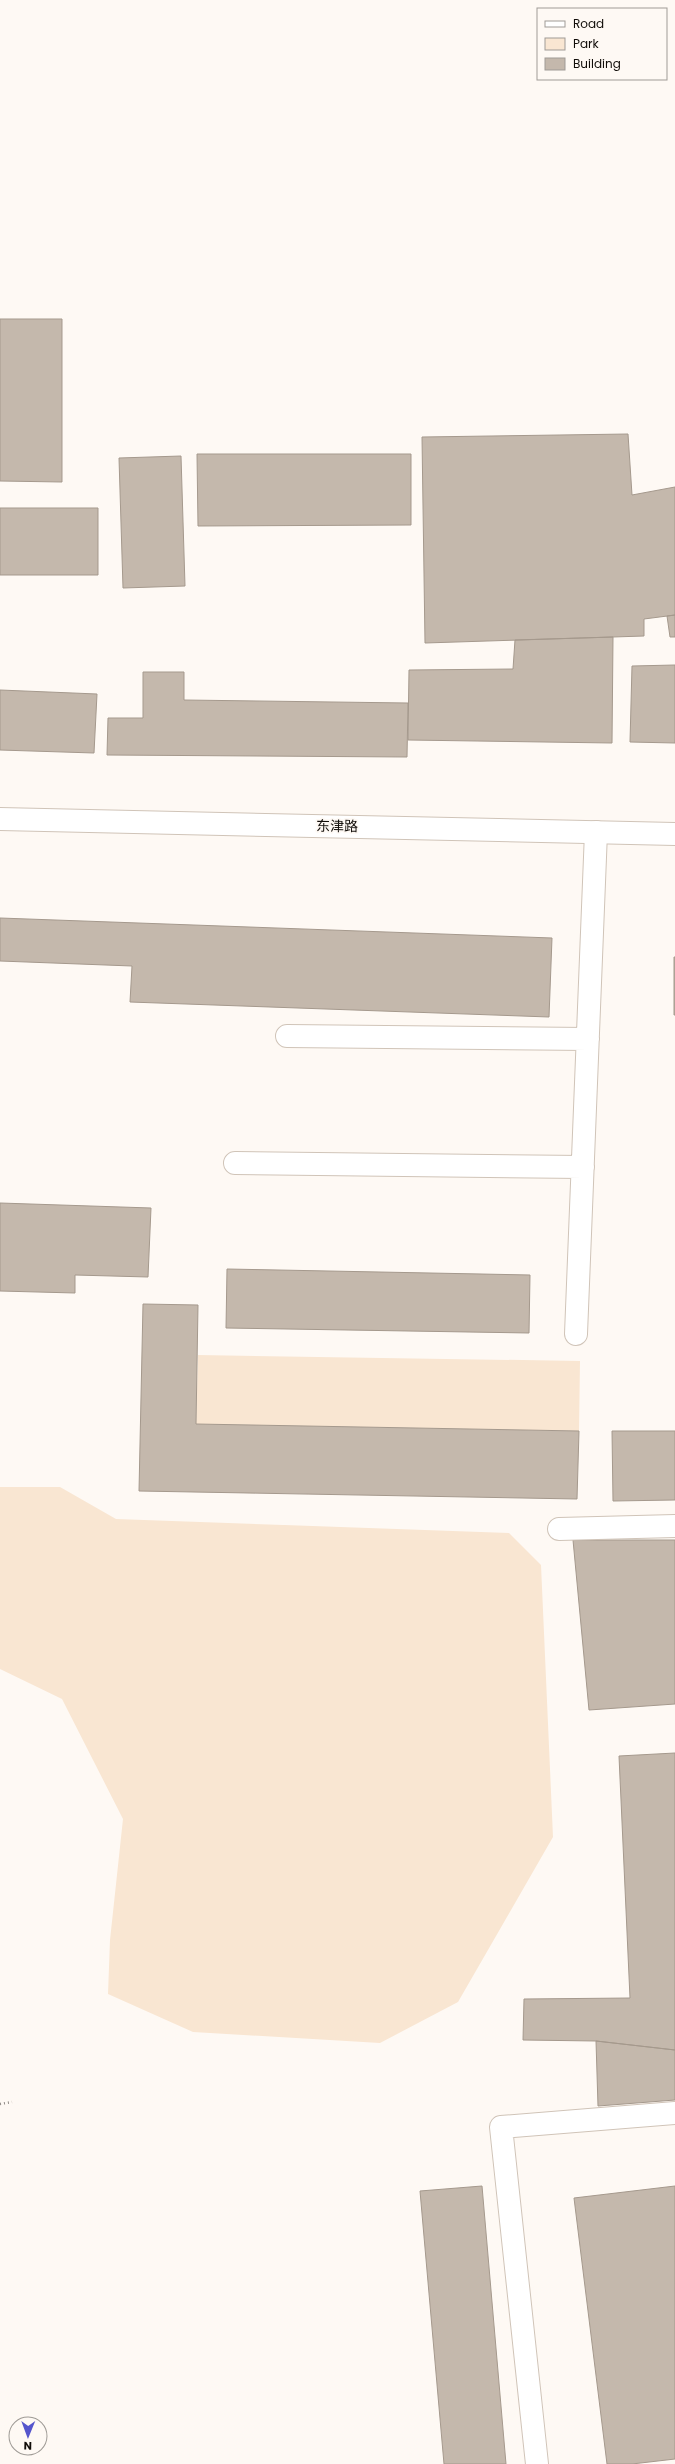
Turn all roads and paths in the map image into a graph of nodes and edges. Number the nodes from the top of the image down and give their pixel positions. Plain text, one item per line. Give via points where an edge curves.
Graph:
1 (0, 819) edge
2 (596, 832) junction
3 (675, 834) edge
4 (287, 1036) dead end
5 (588, 1039) junction
6 (235, 1163) dead end
7 (583, 1167) junction
8 (576, 1334) dead end
9 (675, 1526) edge
10 (559, 1529) dead end
11 (12, 2102) dead end
12 (0, 2104) edge
13 (675, 2113) edge
14 (537, 2464) edge

1 - 2 street, 东津路
2 - 3 street, 东津路
2 - 5 street
4 - 5 street
5 - 7 street
6 - 7 street
7 - 8 street
9 - 10 street
11 - 12 path
13 - 14 street via 501,2127

